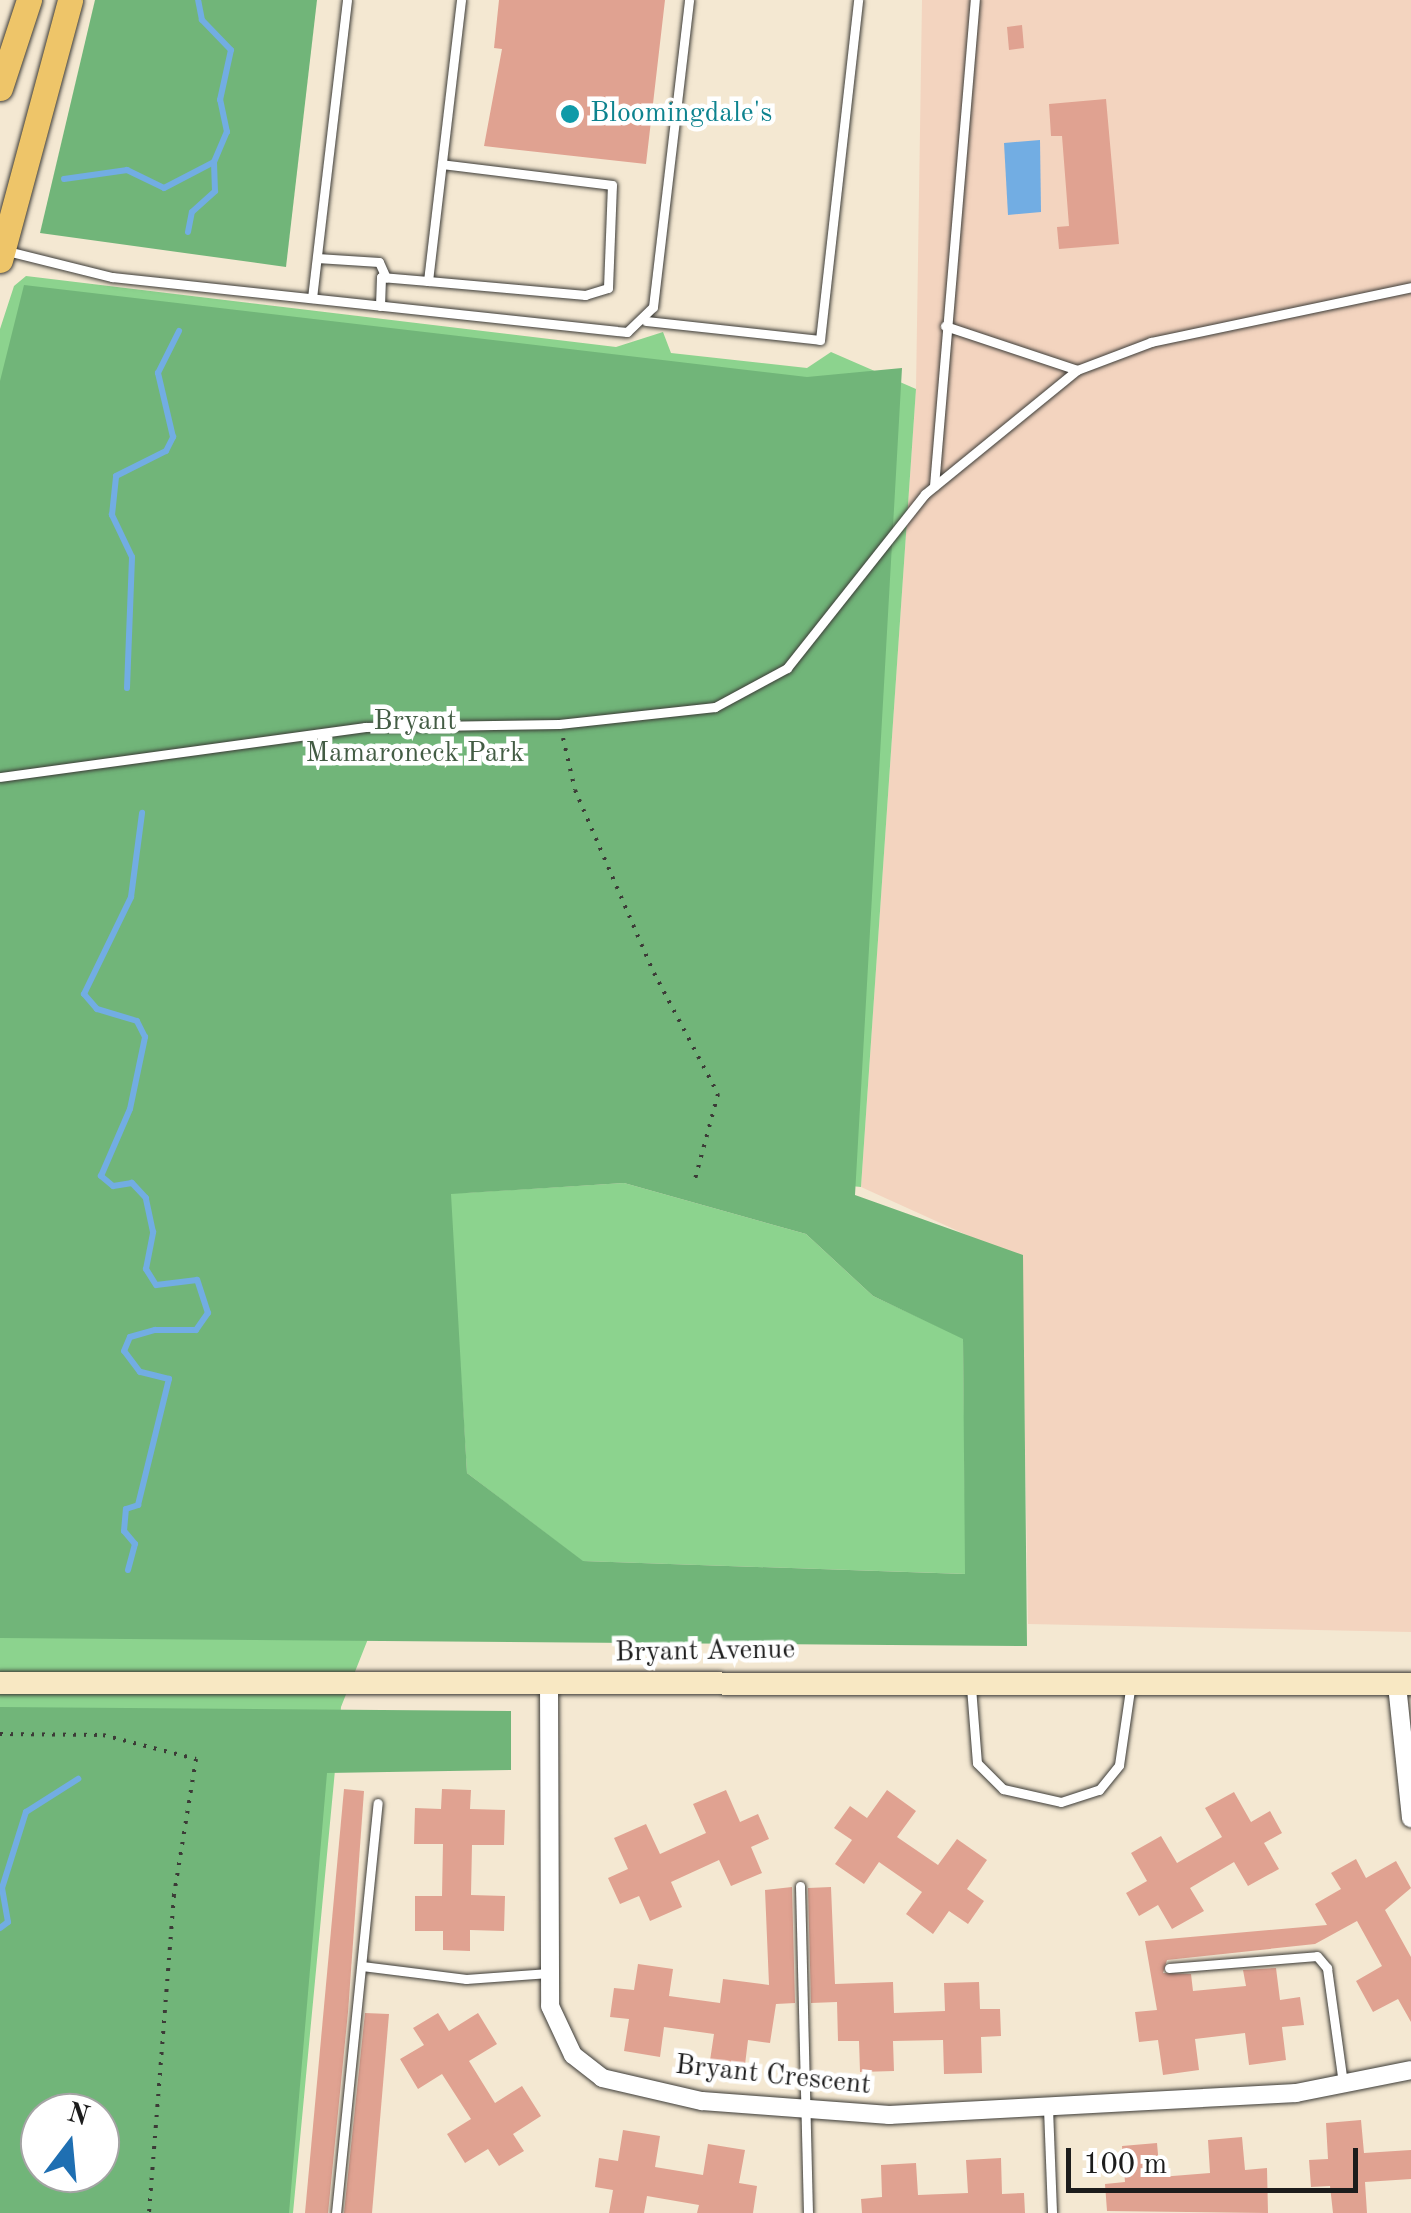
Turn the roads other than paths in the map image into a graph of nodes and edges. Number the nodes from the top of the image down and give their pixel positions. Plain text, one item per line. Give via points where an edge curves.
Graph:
1 (29, 0) edge
2 (70, 0) edge
3 (347, 0) edge
4 (461, 0) edge
5 (689, 0) edge
6 (858, 0) edge
7 (976, 0) edge
8 (0, 88) edge
9 (442, 164) junction
10 (1, 252) edge
11 (317, 258) junction
12 (386, 278) junction
13 (428, 280) junction
14 (1411, 287) edge
15 (312, 298) junction
16 (380, 306) junction
17 (646, 322) junction
18 (945, 326) junction
19 (1077, 370) junction
20 (934, 486) junction
21 (0, 778) edge
22 (971, 1680) junction
23 (1131, 1681) junction
24 (0, 1683) edge
25 (549, 1684) junction
26 (1404, 1684) edge
27 (378, 1803) dead end
28 (1411, 1818) edge
29 (800, 1886) dead end
30 (362, 1966) junction
31 (1169, 1968) dead end
32 (549, 1974) junction
33 (1411, 2070) edge
34 (1343, 2087) junction
35 (1048, 2108) junction
36 (803, 2113) junction
37 (336, 2213) edge
38 (808, 2213) edge
39 (1052, 2213) edge

1 - 8 main road
2 - 10 main road
3 - 11 lane
4 - 9 lane
5 - 17 lane
6 - 17 lane via 820,340
7 - 18 lane
9 - 13 lane
9 - 13 lane via 612,185 608,288 585,295
10 - 15 lane via 112,276
11 - 12 lane via 379,262
11 - 15 lane
12 - 13 lane
12 - 16 lane
14 - 19 lane via 1151,342
15 - 16 lane
16 - 17 lane via 615,333
18 - 19 lane
18 - 20 lane
19 - 20 lane
20 - 21 lane via 870,553 787,668 755,690 678,714 331,730
22 - 23 street, Bryant Avenue
22 - 23 lane via 977,1763 1003,1789 1061,1802 1099,1790 1120,1765
22 - 25 street, Bryant Avenue
23 - 26 street, Bryant Avenue
24 - 25 street, Bryant Avenue
25 - 32 street, Bryant Crescent
26 - 28 street
27 - 30 lane
29 - 36 lane
30 - 32 lane via 466,1979
30 - 37 lane
31 - 34 lane via 1317,1956 1327,1968
32 - 36 street, Bryant Crescent via 559,2033 602,2078
33 - 34 street, Bryant Crescent
34 - 35 street, Bryant Crescent
35 - 36 street, Bryant Crescent
35 - 39 lane
36 - 38 lane

